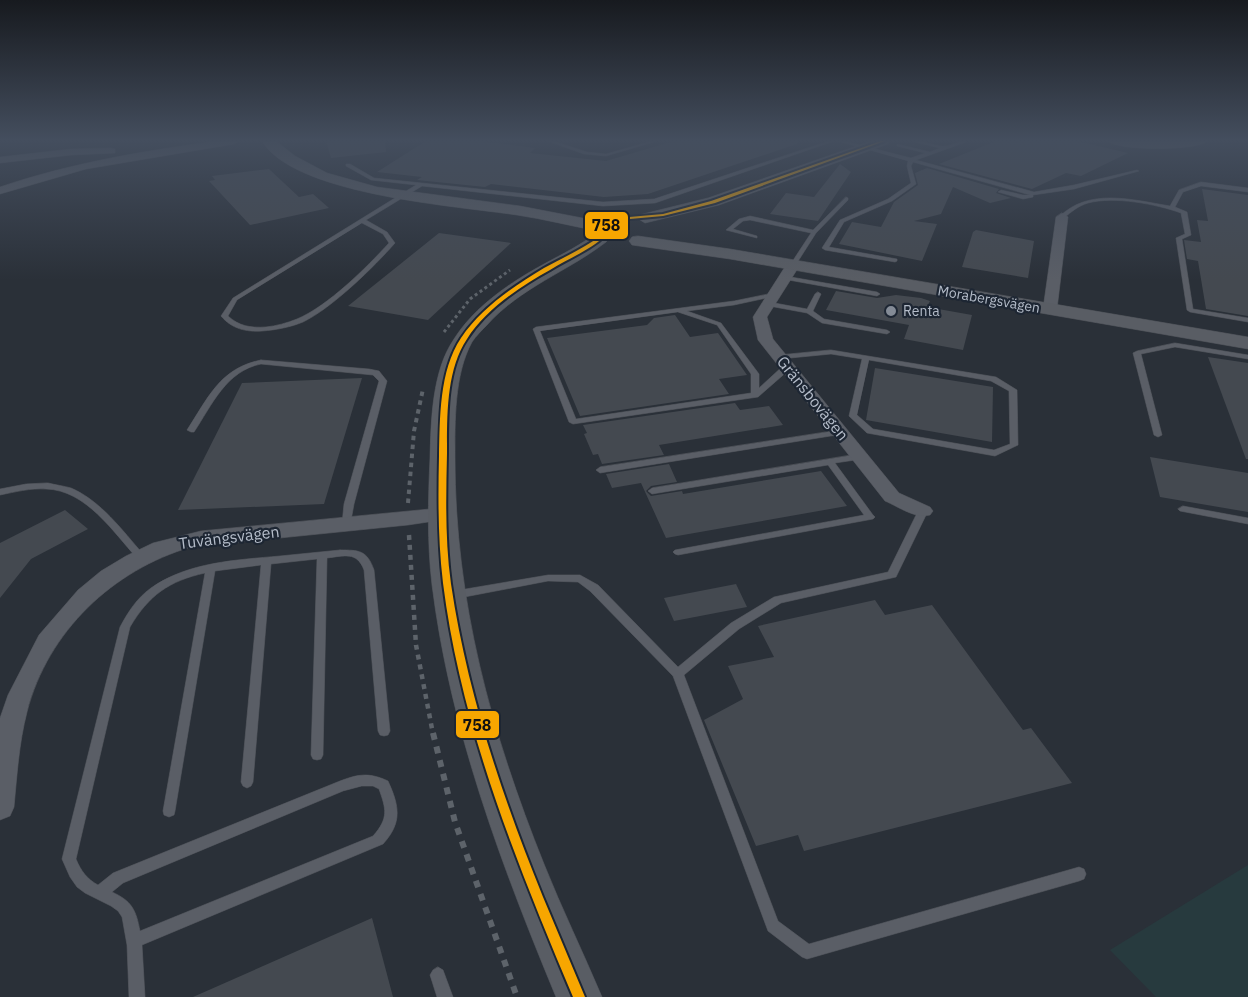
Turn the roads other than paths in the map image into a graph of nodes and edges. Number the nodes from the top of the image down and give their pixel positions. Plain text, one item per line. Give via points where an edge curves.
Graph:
1 (363, 188) edge
2 (415, 188) edge
3 (453, 188) edge
4 (695, 188) edge
5 (753, 188) edge
6 (908, 188) edge
7 (1010, 188) edge
8 (1071, 188) edge
9 (1188, 188) edge
10 (1222, 188) edge
11 (1248, 190) edge
12 (403, 195) junction
13 (846, 199) dead end
14 (713, 202) junction
15 (1172, 208) junction
16 (520, 211) junction
17 (1062, 217) joint
18 (623, 218) junction
19 (645, 218) junction
20 (361, 220) junction
21 (604, 230) junction
22 (664, 230) junction
23 (814, 232) junction
24 (755, 237) dead end
25 (633, 241) junction
26 (730, 254) junction
27 (895, 260) dead end
28 (789, 272) junction
29 (526, 283) junction
30 (819, 294) dead end
31 (877, 294) dead end
32 (771, 299) junction
33 (1050, 309) junction
34 (678, 311) junction
35 (809, 311) junction
36 (1248, 320) edge
37 (887, 333) dead end
38 (1248, 343) edge
39 (866, 357) junction
40 (1248, 357) edge
41 (784, 362) junction
42 (755, 395) junction
43 (191, 430) dead end
44 (840, 432) junction
45 (1158, 435) dead end
46 (860, 457) junction
47 (830, 462) junction
48 (600, 470) dead end
49 (652, 491) dead end
50 (0, 492) edge
51 (1183, 509) dead end
52 (923, 511) joint
53 (441, 514) junction
54 (1248, 521) edge
55 (346, 524) junction
56 (678, 552) dead end
57 (140, 556) junction
58 (322, 556) junction
59 (266, 561) junction
60 (211, 568) junction
61 (450, 596) junction
62 (678, 674) junction
63 (384, 731) dead end
64 (317, 755) dead end
65 (247, 782) dead end
66 (0, 807) edge
67 (169, 811) dead end
68 (1079, 874) dead end
69 (99, 893) junction
70 (133, 941) junction
71 (438, 975) dead end
72 (573, 995) edge
73 (137, 997) edge
74 (445, 997) edge

1 - 12 street
2 - 12 lane
3 - 4 lane via 603,204 655,201
5 - 14 street
6 - 27 lane via 890,200 842,220 825,247
7 - 8 lane via 1034,194
9 - 15 lane via 1181,190
10 - 11 lane
12 - 16 street
12 - 20 lane
13 - 23 lane
14 - 19 street
14 - 22 street
15 - 17 lane via 1095,201 1078,205
15 - 36 lane via 1184,212 1188,235 1179,238 1190,310
16 - 18 street
16 - 21 street
17 - 33 street
18 - 19 street
18 - 21 street via 609,222
19 - 22 street, Morabergsvägen via 658,222
20 - 20 lane via 235,298 224,316 236,326 269,329 301,321 392,243 385,233
21 - 25 street, Morabergsvägen
21 - 29 street via 593,245
22 - 25 street via 657,237
22 - 26 street, Morabergsvägen
23 - 24 lane via 750,218 729,230
23 - 28 lane
25 - 26 street, Morabergsvägen
25 - 29 street
26 - 28 street, Morabergsvägen
28 - 31 lane
28 - 32 street, Gränsbovägen
28 - 33 street, Morabergsvägen
29 - 53 street via 484,315 463,340 453,367 444,419
30 - 35 lane
32 - 34 lane
32 - 35 lane
32 - 41 street, Gränsbovägen via 760,317 766,340
33 - 38 street, Morabergsvägen
34 - 42 lane via 718,324 755,374
34 - 42 lane via 536,329 573,422
35 - 37 lane via 822,321
39 - 39 lane via 993,379 1013,390 1014,445 994,453 870,431 853,416
39 - 41 lane via 831,351
40 - 45 lane via 1175,345 1137,352
41 - 42 lane
41 - 44 street, Gränsbovägen
43 - 55 lane via 230,375 246,364 261,362 376,373 383,381
44 - 46 street, Gränsbovägen
44 - 48 lane
46 - 47 lane
46 - 52 street, Gränsbovägen via 892,497
47 - 49 lane
47 - 56 lane via 870,517
50 - 57 lane via 38,484 74,491 101,511
51 - 54 lane
52 - 62 lane via 892,574 777,600 735,626
53 - 55 street, Tuvängsvägen
53 - 61 street
55 - 57 street, Tuvängsvägen via 190,539
57 - 66 street, Tuvängsvägen via 116,569 77,602 39,654 19,696
58 - 59 lane
58 - 63 lane via 350,553 365,559 369,570
58 - 64 lane
59 - 60 lane
59 - 65 lane
60 - 67 lane
60 - 69 lane via 186,574 152,591 125,627 69,859 73,874
61 - 62 lane via 548,578 580,579 594,588
61 - 72 street via 463,674 491,773
62 - 68 lane via 772,926 807,952
69 - 70 lane via 128,912
69 - 70 lane via 118,878 339,787 362,779 384,785 393,810 392,822 378,840
70 - 73 lane
71 - 74 lane

